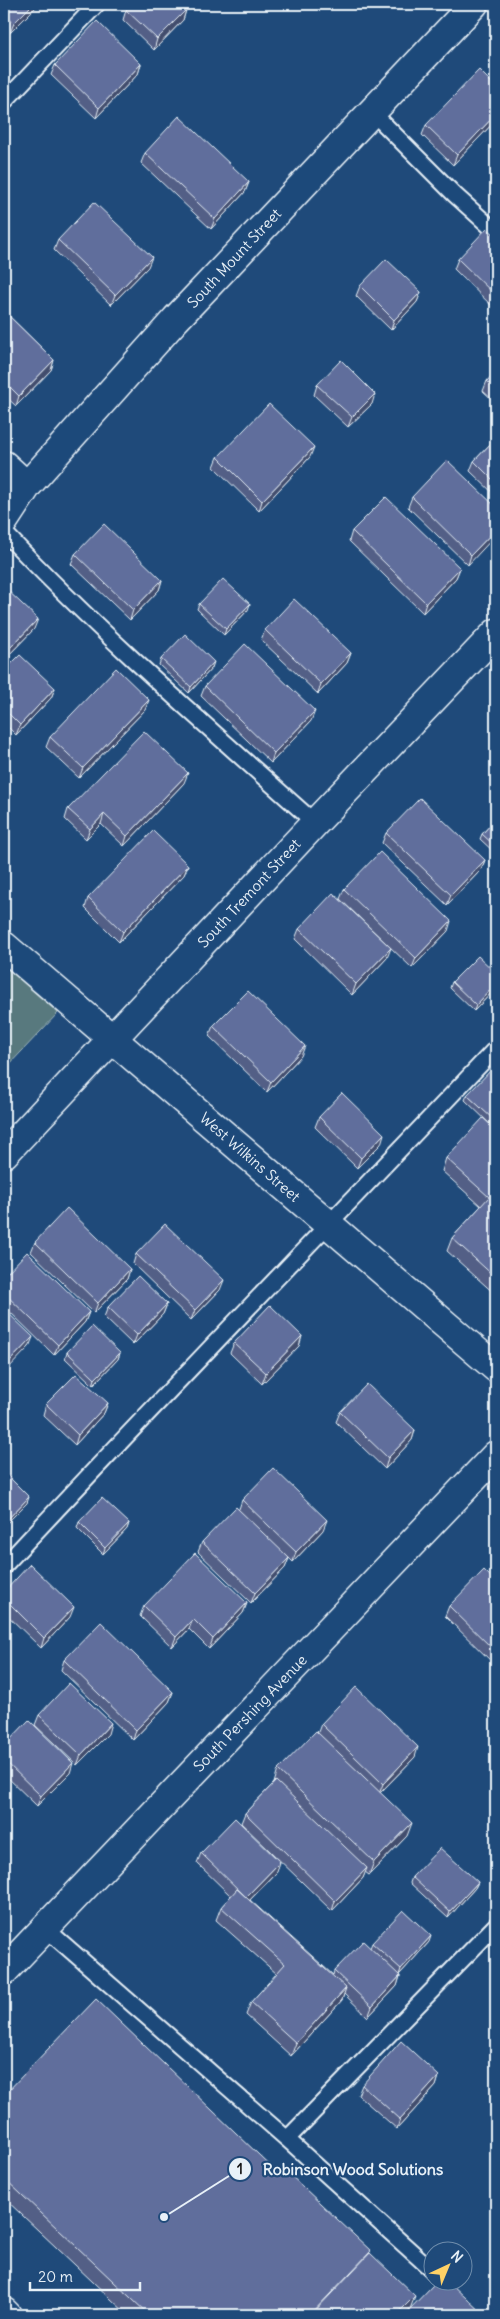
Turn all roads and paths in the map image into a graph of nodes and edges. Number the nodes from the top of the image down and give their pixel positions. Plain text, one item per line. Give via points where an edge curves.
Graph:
1 (97, 4) edge
2 (474, 4) edge
3 (4, 102) edge
4 (372, 112) junction
5 (496, 232) edge
6 (4, 465) edge
7 (27, 486) junction
8 (4, 521) edge
9 (4, 532) edge
10 (496, 634) edge
11 (315, 823) junction
12 (4, 946) edge
13 (112, 1039) junction
14 (496, 1048) edge
15 (4, 1154) edge
16 (330, 1224) junction
17 (496, 1368) edge
18 (496, 1455) edge
19 (4, 1566) edge
20 (496, 1925) edge
21 (45, 1928) junction
22 (4, 1971) edge
23 (287, 2139) junction
24 (422, 2261) edge
25 (4, 2312) edge
26 (7, 2315) edge

1 - 3 lane
2 - 4 street, South Mount Street
4 - 5 lane
4 - 7 street, South Mount Street via 176,319
6 - 7 street
7 - 8 street, South Mount Street
9 - 11 lane via 111,639
10 - 11 street, South Tremont Street
11 - 13 street, South Tremont Street
12 - 13 street, West Wilkins Street
13 - 15 street, South Tremont Street
13 - 16 street, West Wilkins Street
14 - 16 lane
16 - 17 street, West Wilkins Street
16 - 19 lane via 168,1389
18 - 21 street, South Pershing Avenue
20 - 23 lane
21 - 22 street, South Pershing Avenue
21 - 23 lane
23 - 24 lane
25 - 26 street

